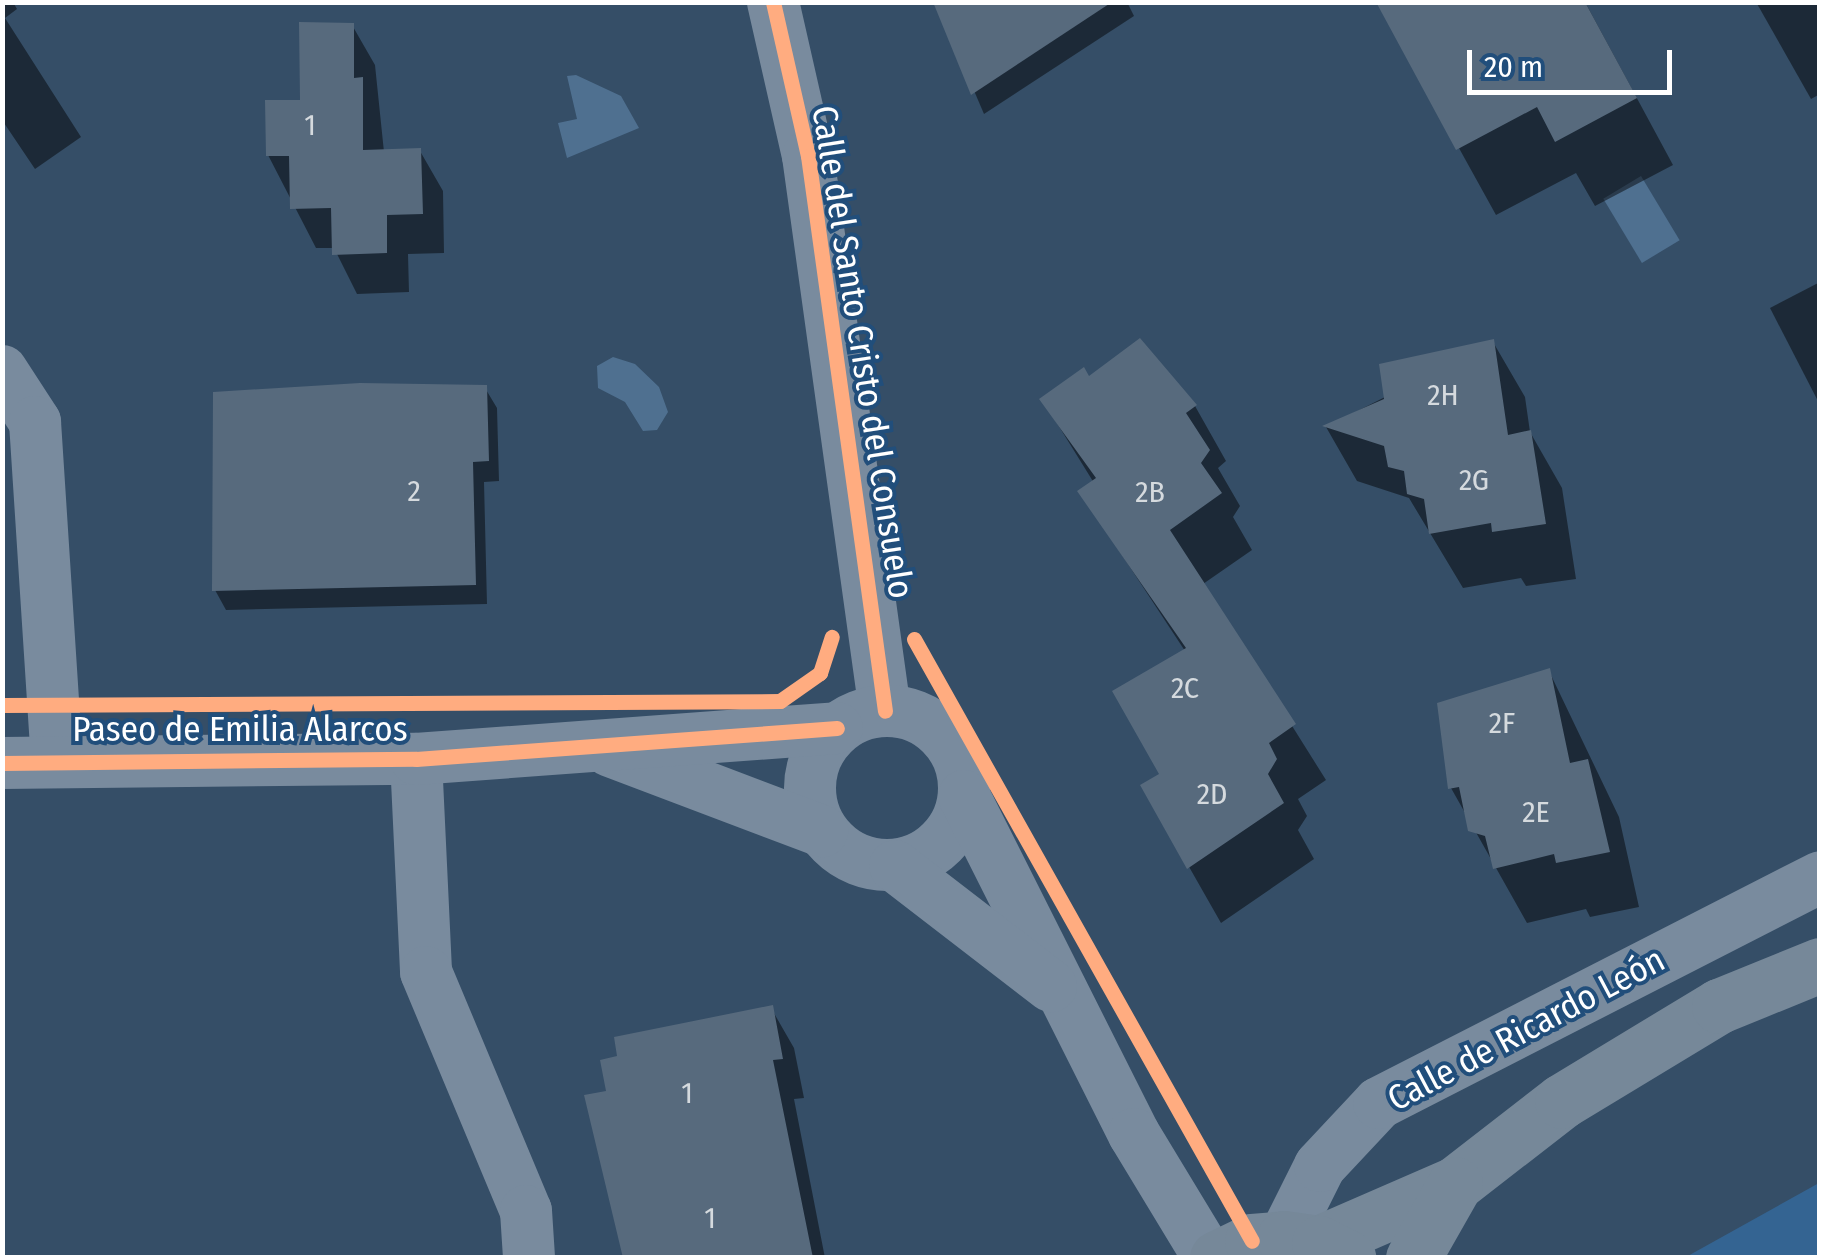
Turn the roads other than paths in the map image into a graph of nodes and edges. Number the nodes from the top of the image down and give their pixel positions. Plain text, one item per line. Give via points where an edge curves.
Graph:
1 (773, 2) edge
2 (2, 371) edge
3 (861, 720) junction
4 (594, 745) junction
5 (416, 759) junction
6 (57, 760) junction
7 (2, 762) edge
8 (964, 796) junction
9 (822, 831) junction
10 (895, 866) junction
11 (1820, 876) edge
12 (1820, 965) edge
13 (1060, 993) junction
14 (1454, 1184) junction
15 (1317, 1246) edge
16 (530, 1258) edge
17 (1209, 1258) edge
18 (1217, 1258) edge
19 (1413, 1258) edge

1 - 3 street, Calle del Santo Cristo del Consuelo via 808,156
2 - 6 street via 36,422
3 - 4 street, Paseo de Emilia Alarcos
3 - 8 street via 918,717 944,736 961,764
3 - 9 street via 810,777
4 - 5 street, Paseo de Emilia Alarcos
4 - 9 street, Paseo de Emilia Alarcos
5 - 6 street, Paseo de Emilia Alarcos
5 - 16 street, Paseo de Emilia Alarcos via 426,972 526,1211
6 - 7 street, Paseo de Emilia Alarcos
8 - 10 street via 953,830 928,854
8 - 13 street
9 - 10 street via 842,852 867,864
10 - 13 street
11 - 15 street, Calle de Ricardo León via 1379,1103 1320,1166
12 - 14 main road via 1719,1006 1562,1101
13 - 17 street
14 - 15 main road
14 - 19 main road
15 - 18 main road via 1252,1241

